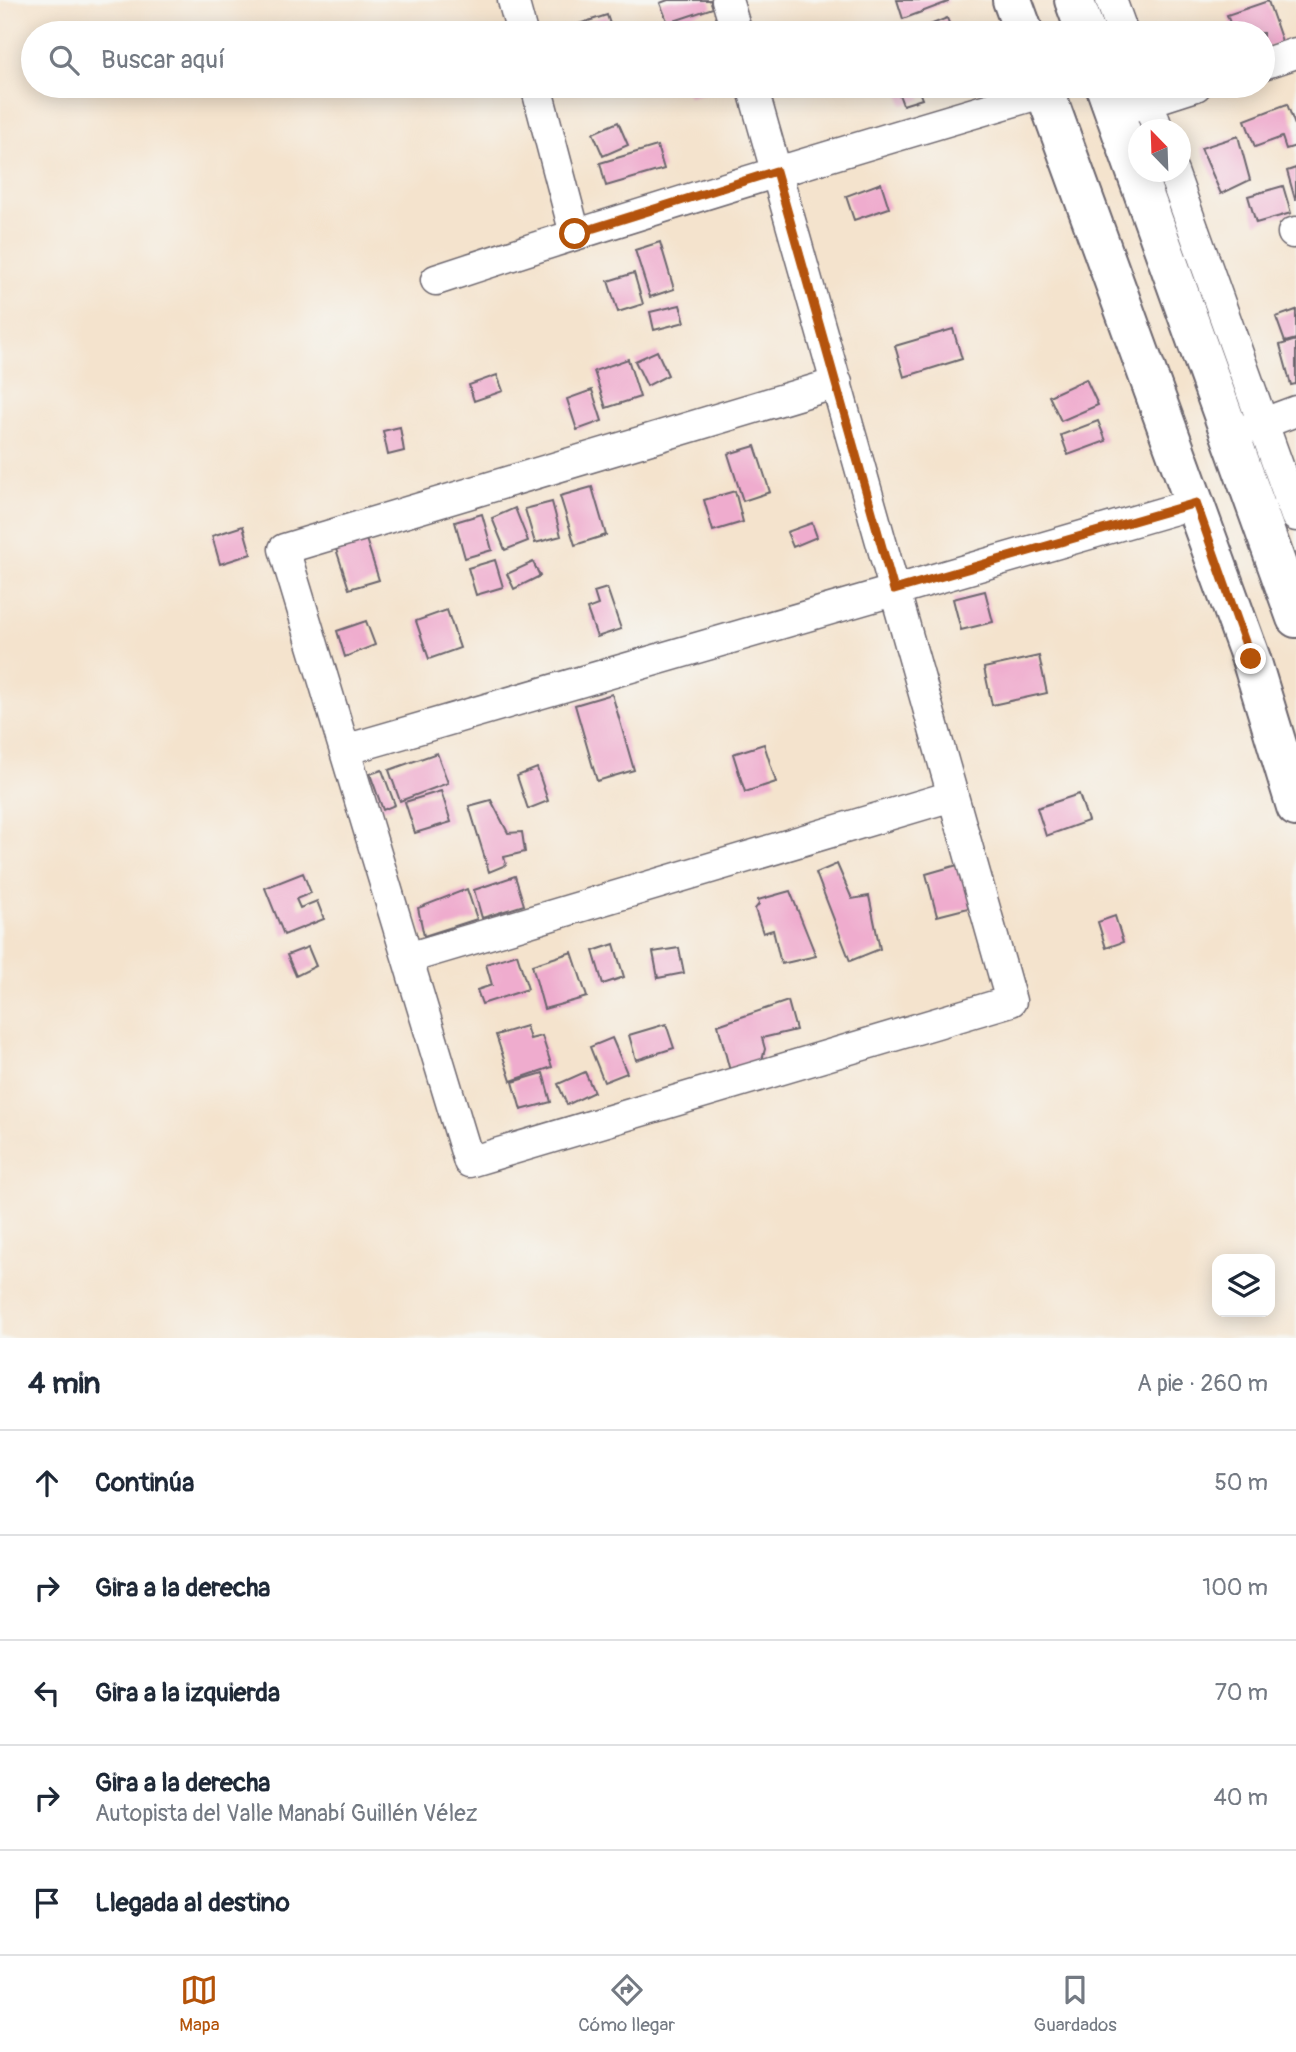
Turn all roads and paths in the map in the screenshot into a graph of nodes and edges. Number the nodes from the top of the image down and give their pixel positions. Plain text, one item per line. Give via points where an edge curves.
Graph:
1 (513, 0) edge
2 (727, 0) edge
3 (1012, 0) edge
4 (1074, 0) edge
5 (1111, 0) edge
6 (519, 21) edge
7 (733, 21) edge
8 (1020, 21) edge
9 (1082, 21) edge
10 (1119, 21) edge
11 (1296, 53) edge
12 (1275, 60) edge
13 (539, 98) edge
14 (755, 98) edge
15 (1015, 98) edge
16 (1047, 98) edge
17 (1129, 98) edge
18 (1130, 98) edge
19 (1148, 119) edge
20 (776, 171) junction
21 (1176, 182) edge
22 (575, 234) junction
23 (436, 280) dead end
24 (837, 383) junction
25 (1296, 411) edge
26 (1247, 429) junction
27 (1196, 503) junction
28 (1296, 516) edge
29 (894, 590) junction
30 (1296, 618) edge
31 (345, 750) junction
32 (952, 796) junction
33 (1296, 807) edge
34 (408, 958) junction

1 - 6 street
2 - 7 street
3 - 8 main road
4 - 9 main road
5 - 10 street
11 - 12 street
13 - 22 street
14 - 20 street
15 - 20 street
16 - 27 main road
17 - 26 main road
18 - 19 street
20 - 22 street
20 - 24 street
21 - 26 street
22 - 23 street
24 - 29 street
24 - 31 street via 284,550
25 - 26 street
26 - 28 street
26 - 30 main road
27 - 29 street
27 - 33 main road
29 - 31 street
29 - 32 street
31 - 34 street
32 - 34 street
32 - 34 street via 1011,1001 998,1005 469,1162

